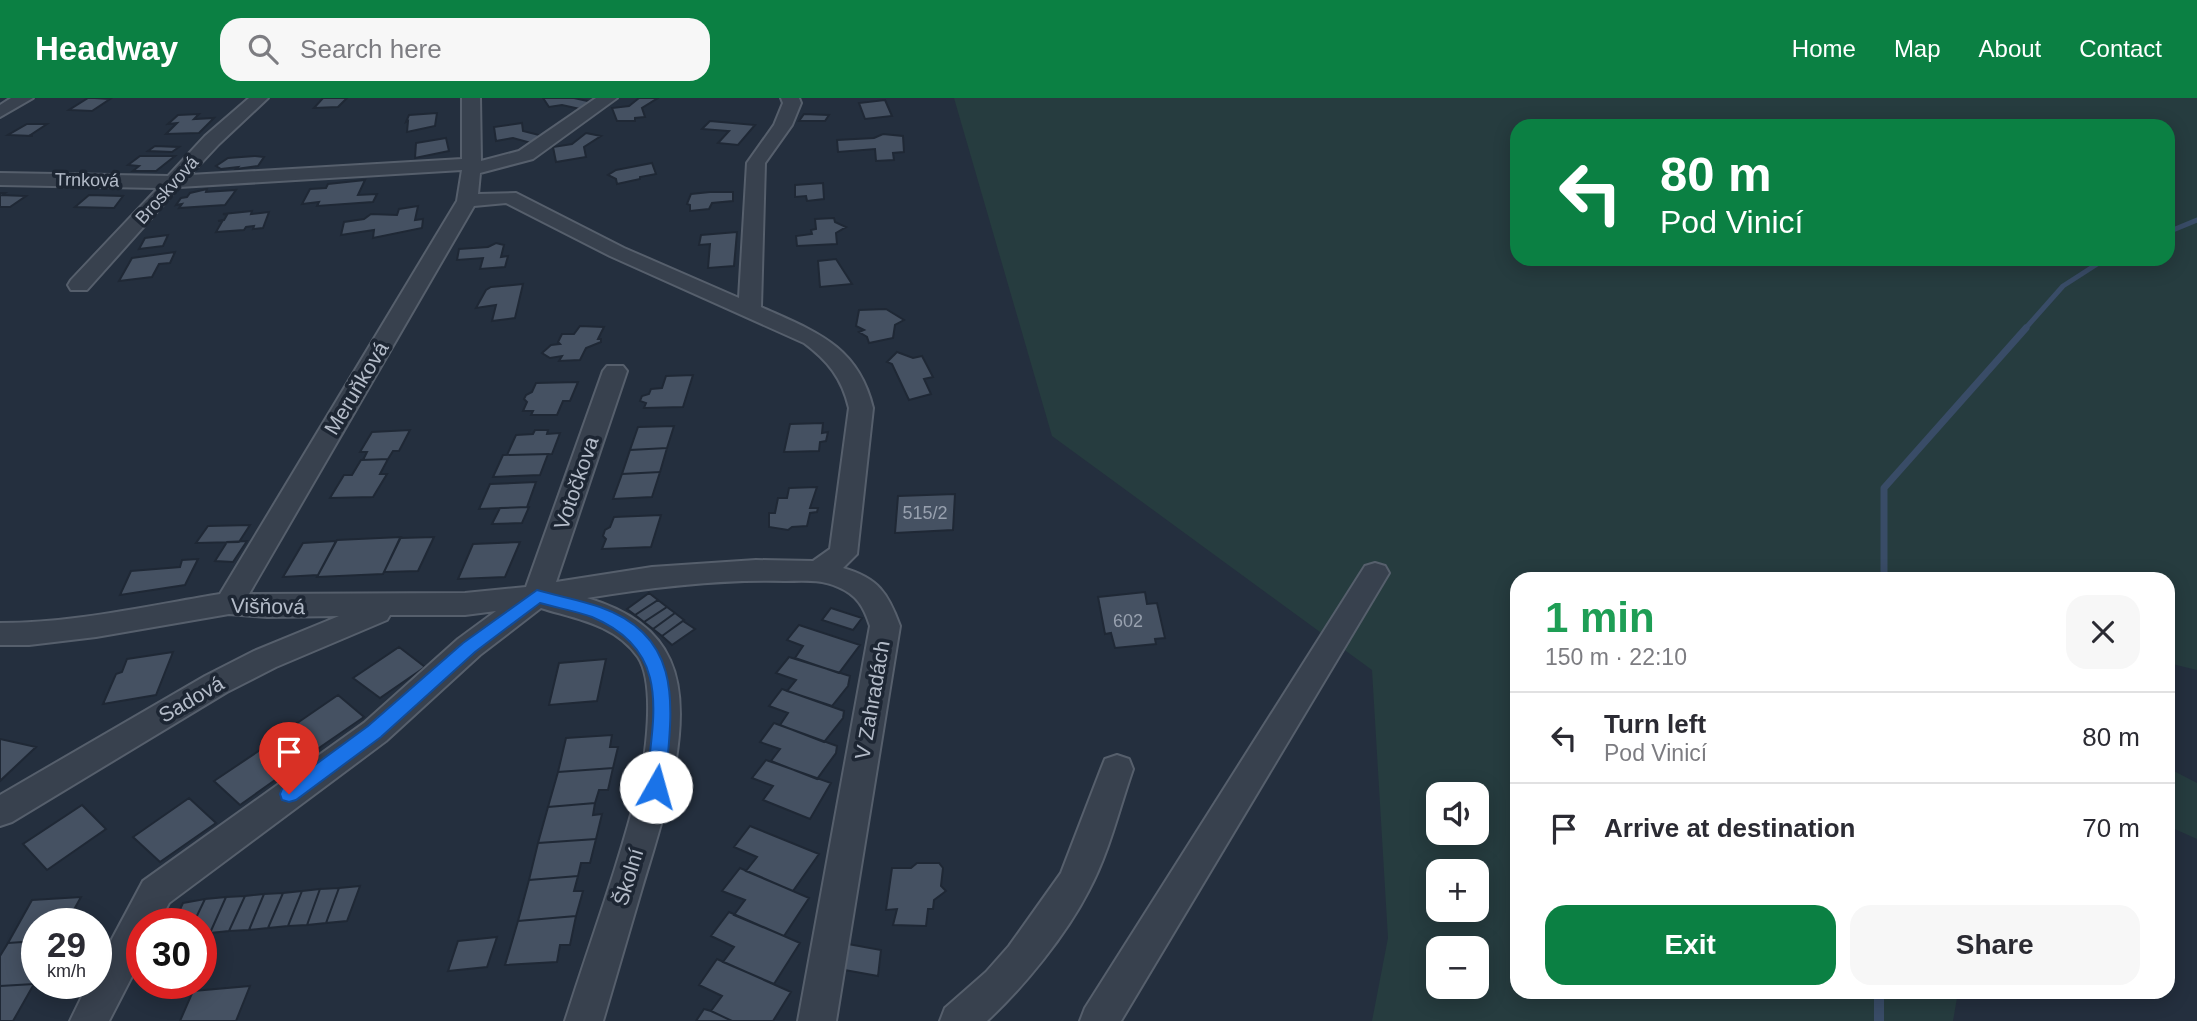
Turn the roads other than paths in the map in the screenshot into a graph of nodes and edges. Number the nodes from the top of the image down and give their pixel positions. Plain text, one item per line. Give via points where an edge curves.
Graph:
1 (24, 98) edge
2 (259, 98) edge
3 (471, 98) edge
4 (608, 98) edge
5 (790, 98) edge
6 (0, 112) edge
7 (472, 167) junction
8 (0, 179) edge
9 (173, 182) junction
10 (467, 201) junction
11 (79, 285) dead end
12 (750, 310) junction
13 (615, 370) dead end
14 (819, 571) junction
15 (1375, 573) dead end
16 (537, 596) junction
17 (229, 603) junction
18 (391, 606) junction
19 (0, 634) edge
20 (1117, 768) dead end
21 (0, 812) edge
22 (89, 1021) edge
23 (584, 1021) edge
24 (817, 1021) edge
25 (959, 1021) edge
26 (1099, 1021) edge

1 - 6 street
2 - 9 street, Broskvová
3 - 7 street, Meruňková
4 - 7 street via 526,155
5 - 12 street via 783,125 756,163
7 - 9 street, Trnková
7 - 10 street, Meruňková
8 - 9 street, Trnková
9 - 11 street, Broskvová
10 - 12 street via 509,197
10 - 17 street, Meruňková
12 - 14 street via 828,349 858,389 861,408 843,554
13 - 16 street, Votočkova
14 - 16 street, V Zahradách via 652,577
14 - 24 street, V Zahradách via 865,589 885,626
15 - 26 street
16 - 18 street, Višňová
16 - 22 street via 469,647 375,732 156,892
16 - 23 street, Školní via 597,612 625,628 656,662 661,688 656,787
17 - 18 street, Višňová
17 - 19 street, Višňová via 96,626
18 - 21 street, Sadová via 216,684
20 - 25 street via 1076,881 1022,958

